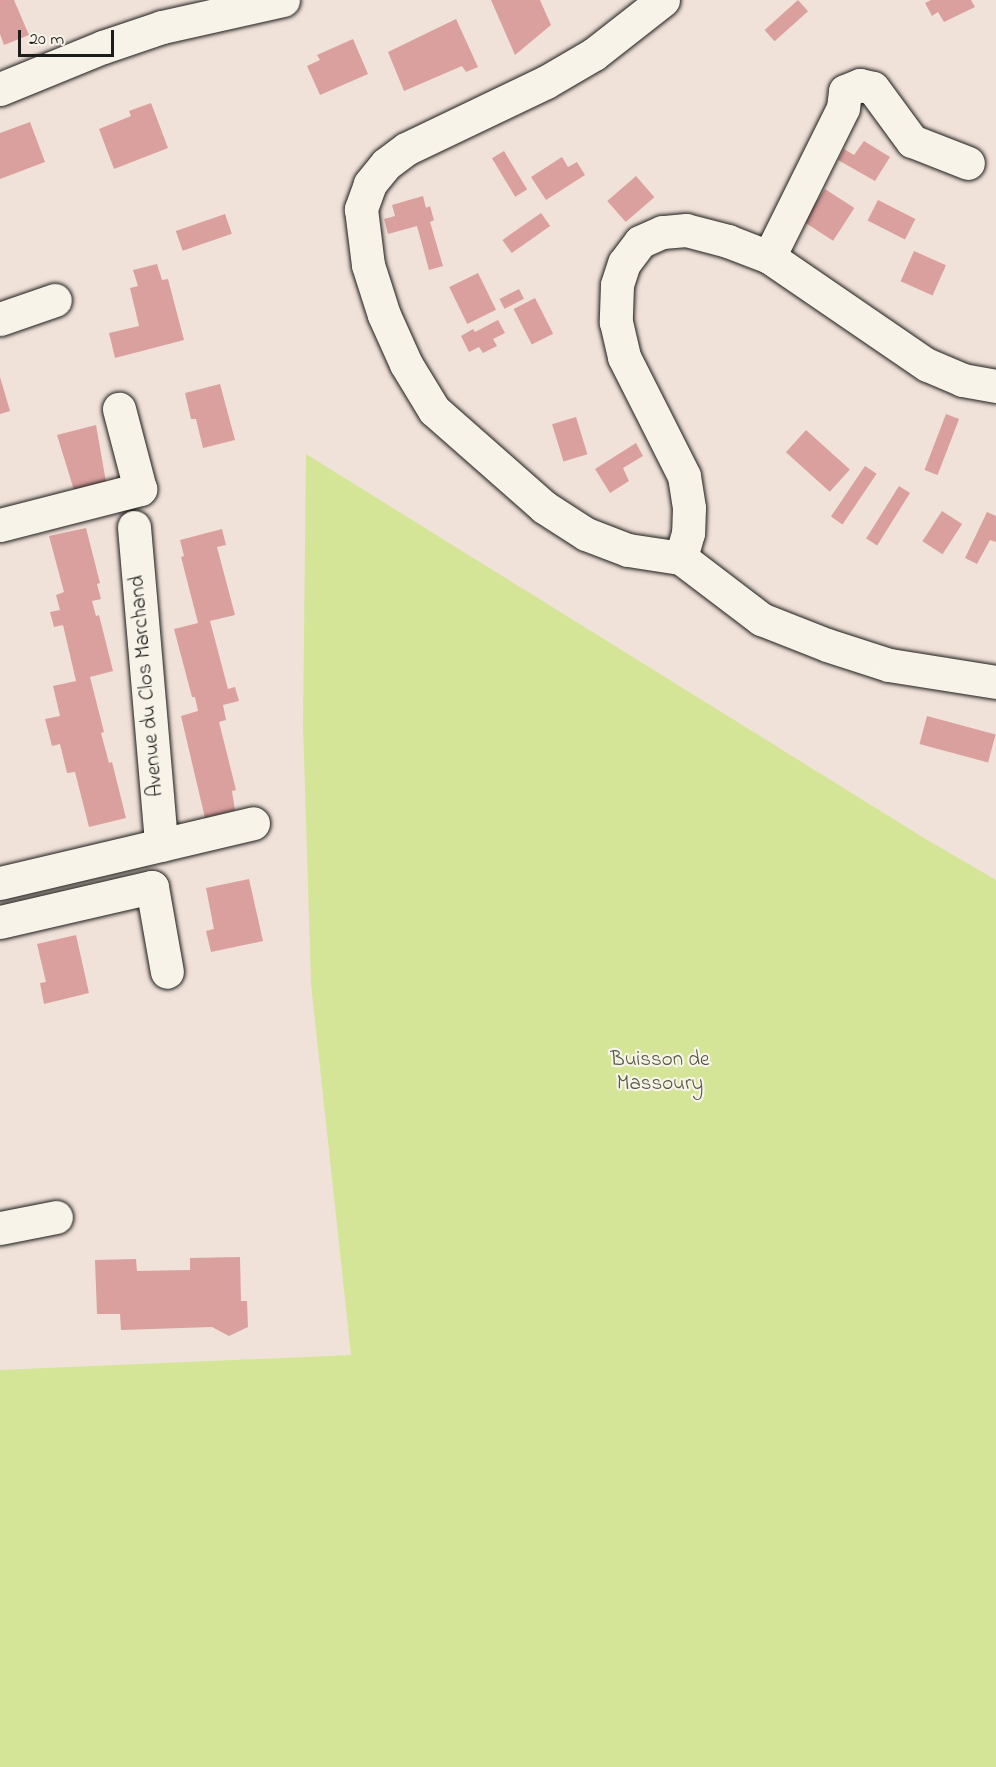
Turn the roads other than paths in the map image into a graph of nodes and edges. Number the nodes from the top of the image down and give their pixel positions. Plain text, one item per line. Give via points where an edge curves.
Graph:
1 (283, 0) edge
2 (663, 0) edge
3 (0, 89) edge
4 (968, 163) dead end
5 (768, 257) junction
6 (56, 300) dead end
7 (0, 319) edge
8 (996, 386) edge
9 (119, 409) dead end
10 (0, 525) edge
11 (134, 527) dead end
12 (681, 558) junction
13 (996, 682) edge
14 (253, 823) dead end
15 (161, 845) junction
16 (0, 883) edge
17 (0, 922) edge
18 (167, 972) dead end
19 (56, 1216) dead end
20 (0, 1228) edge

1 - 3 street via 162,27
2 - 12 street via 594,54 565,71 406,149 386,164 370,184 361,209 368,265 384,315 406,364 434,410 544,507 586,534 628,550
4 - 5 street via 912,141 873,88 860,85 846,91 843,108
5 - 8 street via 927,365 963,381
5 - 12 street via 728,241 686,231 662,232 640,242 624,262 617,285 616,322 624,357 684,476 689,508
6 - 7 street
9 - 10 street via 140,489
11 - 15 street, Avenue du Clos Marchand
12 - 13 street via 761,619 827,645 889,664
14 - 15 street
15 - 16 street
17 - 18 street via 152,887
19 - 20 street

